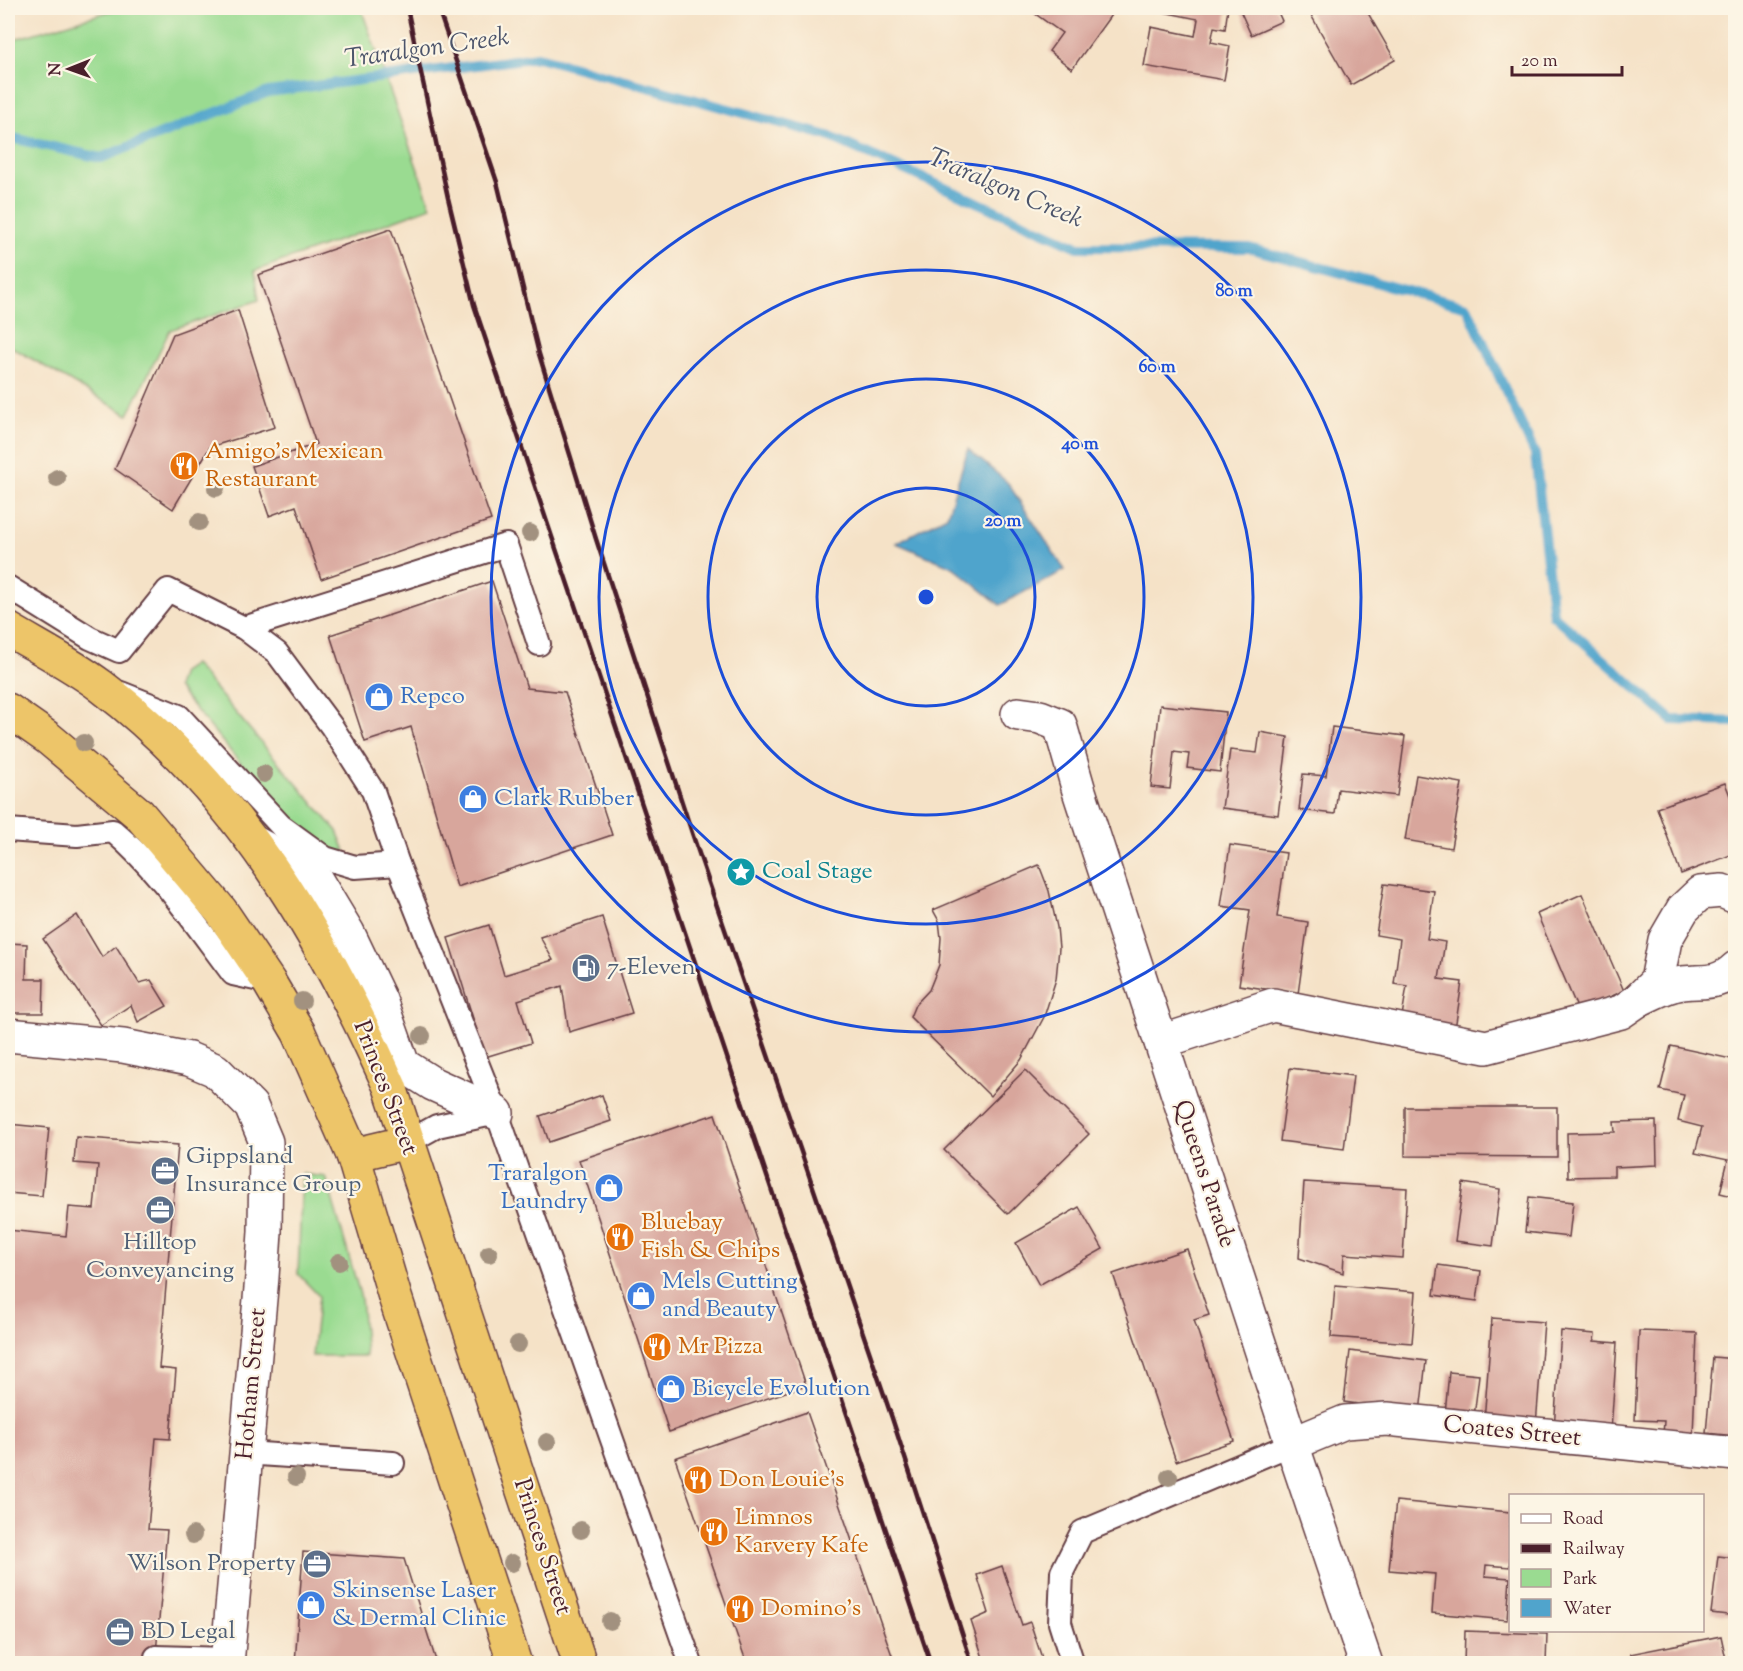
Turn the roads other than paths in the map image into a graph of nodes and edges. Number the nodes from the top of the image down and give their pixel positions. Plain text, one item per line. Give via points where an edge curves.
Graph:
1 (8, 587) edge
2 (244, 628) junction
3 (8, 629) edge
4 (539, 644) dead end
5 (100, 685) junction
6 (8, 710) edge
7 (1018, 714) dead end
8 (8, 813) edge
9 (8, 822) edge
10 (8, 830) edge
11 (30, 833) junction
12 (255, 843) junction
13 (398, 864) junction
14 (1736, 897) edge
15 (1736, 968) edge
16 (268, 982) junction
17 (1636, 1001) junction
18 (8, 1035) edge
19 (1161, 1042) junction
20 (497, 1113) junction
21 (408, 1142) junction
22 (353, 1155) junction
23 (1292, 1444) junction
24 (245, 1453) junction
25 (1736, 1454) edge
26 (393, 1462) dead end
27 (156, 1657) dead end
28 (227, 1661) edge
29 (515, 1664) edge
30 (580, 1664) edge
31 (691, 1664) edge
32 (1073, 1664) edge
33 (1366, 1664) edge

1 - 2 lane via 90,638 119,651 168,590
2 - 4 lane via 506,545
2 - 13 lane via 277,653 338,736 373,791
3 - 5 highway, Princes Street
5 - 12 highway, Princes Street via 172,746
5 - 13 lane via 179,716 281,826 325,858 355,867
6 - 16 highway via 139,814 221,911
7 - 19 street, Queens Parade via 1060,725
8 - 11 lane
9 - 11 lane
10 - 11 lane
11 - 16 lane via 77,835 113,831 130,845 189,915 233,974
12 - 20 street via 313,875 348,933 403,1065 433,1084
12 - 21 highway, Princes Street via 306,920 359,1018 390,1087
13 - 20 lane
14 - 17 street via 1722,891 1700,893 1683,909 1665,940 1657,981
15 - 17 street via 1711,982 1671,985
16 - 22 highway via 299,1033
17 - 19 street via 1621,1012 1486,1047 1273,1005
18 - 24 street, Hotham Street via 123,1046 189,1059 215,1070 251,1106 266,1142 266,1169 262,1276
19 - 23 street, Queens Parade
20 - 21 lane via 437,1126
20 - 31 lane
21 - 22 highway
21 - 30 highway, Princes Street
22 - 29 highway via 395,1297
23 - 25 street, Coates Street via 1346,1422 1386,1419
23 - 32 lane via 1082,1532 1062,1572 1060,1623
23 - 33 street, Queens Parade
24 - 26 lane
24 - 28 street, Hotham Street
27 - 28 lane

